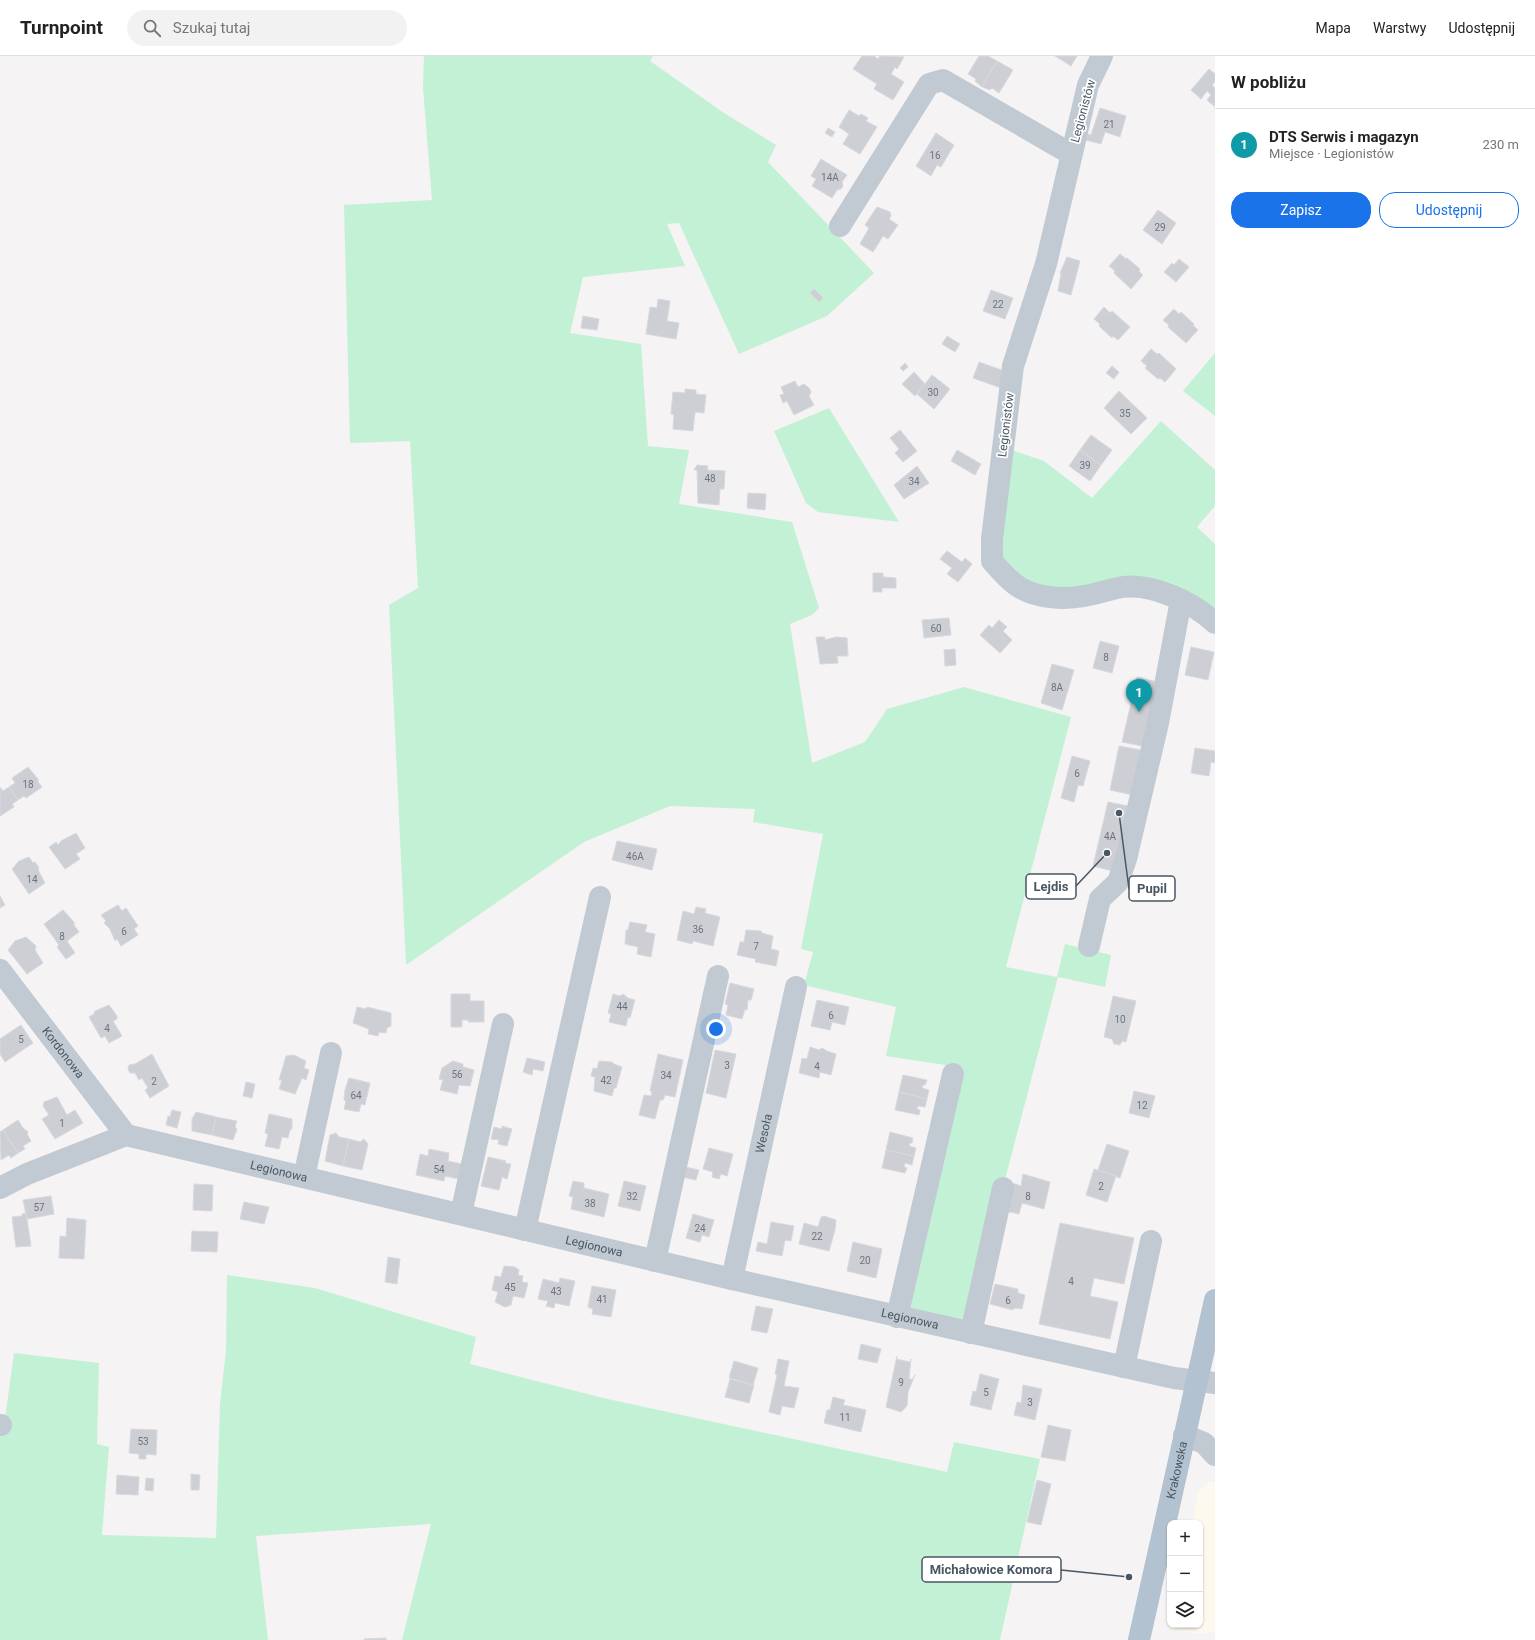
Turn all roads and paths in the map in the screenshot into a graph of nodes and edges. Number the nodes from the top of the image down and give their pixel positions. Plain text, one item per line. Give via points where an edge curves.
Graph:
1 (1102, 56) edge
2 (1071, 154) junction
3 (840, 226) dead end
4 (1181, 600) junction
5 (1215, 623) edge
6 (600, 898) dead end
7 (1089, 946) dead end
8 (0, 970) edge
9 (718, 976) dead end
10 (796, 987) dead end
11 (502, 1024) dead end
12 (331, 1053) dead end
13 (953, 1074) dead end
14 (126, 1134) junction
15 (304, 1177) junction
16 (0, 1188) edge
17 (1003, 1188) dead end
18 (461, 1214) junction
19 (525, 1230) junction
20 (1151, 1241) dead end
21 (656, 1261) junction
22 (732, 1279) junction
23 (1215, 1300) edge
24 (897, 1317) junction
25 (971, 1333) junction
26 (1124, 1367) junction
27 (1206, 1382) edge
28 (1184, 1435) junction
29 (1215, 1455) edge
30 (1139, 1640) edge

1 - 2 street, Legionistów via 1088,85
2 - 3 street via 943,80 929,84
2 - 4 street, Legionistów via 1046,264 1013,366 992,539 992,561 1019,587 1041,596 1082,597 1124,587 1155,590
4 - 5 street, Legionistów via 1202,611
4 - 7 street via 1158,723 1126,859 1118,882 1100,899
6 - 19 street
8 - 14 street, Kordonowa
9 - 21 street
10 - 22 street, Wesoła
11 - 18 street
12 - 15 street
13 - 24 street
14 - 15 street, Legionowa
14 - 16 street via 27,1174
15 - 18 street, Legionowa
17 - 25 street
18 - 19 street, Legionowa
19 - 21 street, Legionowa
20 - 26 street
21 - 22 street, Legionowa
22 - 24 street, Legionowa
23 - 27 main road, Krakowska
24 - 25 street, Legionowa
25 - 26 street, Legionowa
26 - 27 street, Legionowa
27 - 28 main road, Krakowska
28 - 29 street via 1204,1443
28 - 30 main road, Krakowska

